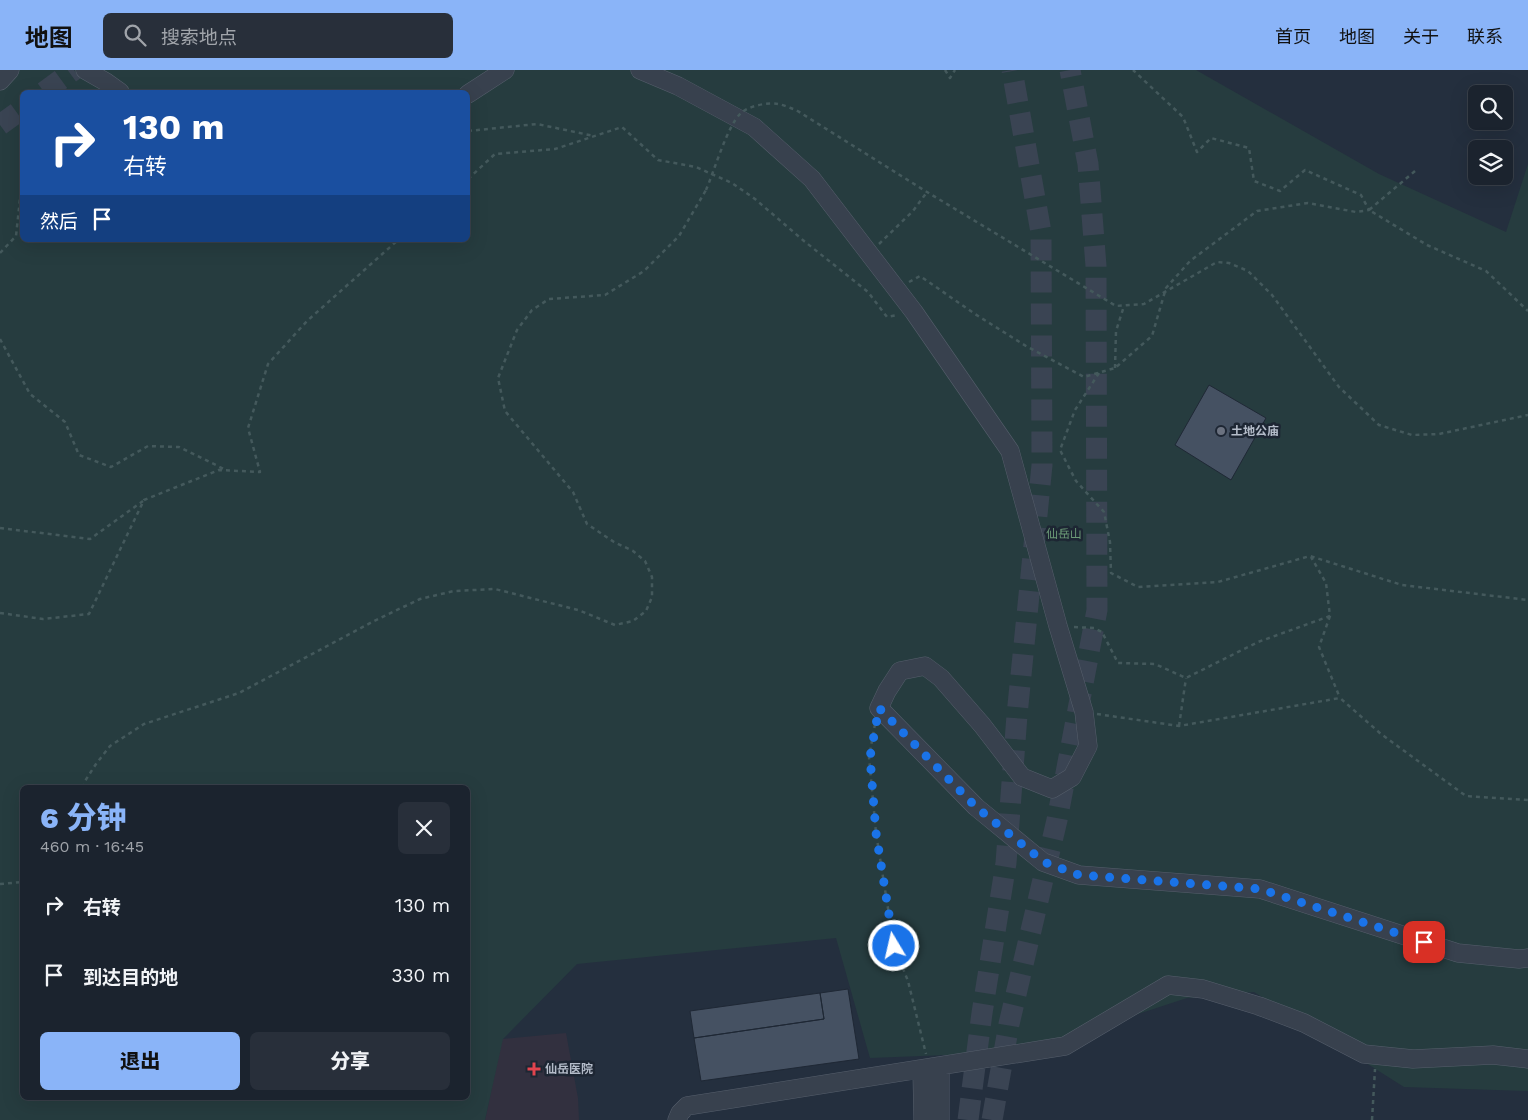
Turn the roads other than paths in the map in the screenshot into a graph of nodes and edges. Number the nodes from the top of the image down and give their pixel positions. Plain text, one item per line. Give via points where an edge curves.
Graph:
1 (10, 70) edge
2 (85, 70) edge
3 (504, 70) edge
4 (640, 70) edge
5 (0, 81) edge
6 (117, 90) edge
7 (470, 93) edge
8 (1528, 958) edge
9 (1528, 1059) edge
10 (930, 1068) junction
11 (677, 1120) edge
12 (922, 1120) edge
13 (940, 1120) edge

1 - 5 street
2 - 6 street
3 - 7 street
4 - 8 street via 678,86 754,127 812,179 914,312 1010,451 1084,712 1088,746 1072,778 1052,789 1022,777 941,678 925,666 900,671 879,708 976,807 1044,862 1079,875 1260,889 1458,953
9 - 10 street via 1493,1055 1413,1059 1364,1054 1304,1023 1259,1006 1203,989 1168,985 1065,1046
10 - 11 street via 687,1106
10 - 12 street
10 - 13 street

